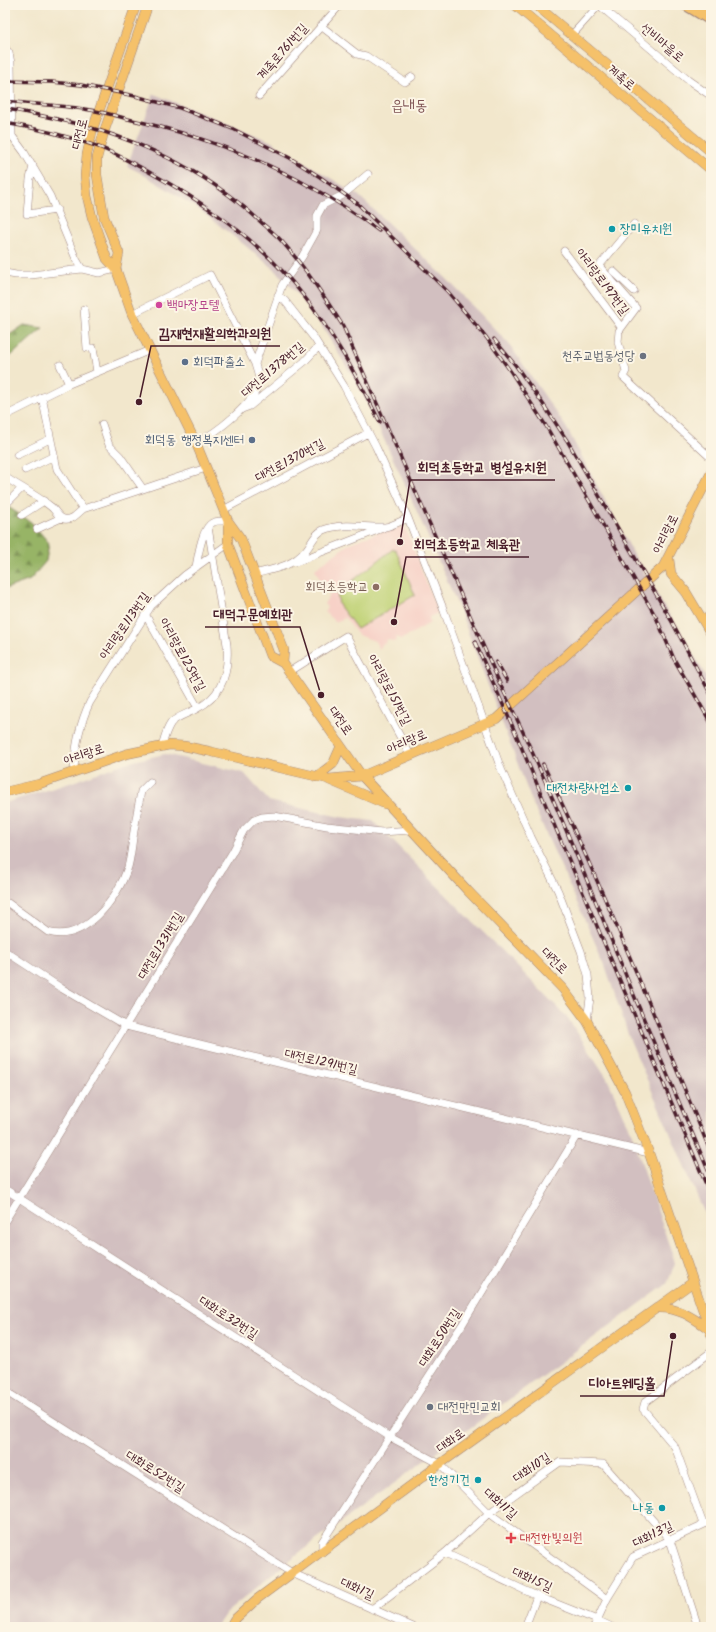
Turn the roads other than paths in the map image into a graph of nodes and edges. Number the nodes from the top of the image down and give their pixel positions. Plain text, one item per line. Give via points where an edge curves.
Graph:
1 (136, 5) edge
2 (148, 5) edge
3 (340, 5) edge
4 (515, 5) edge
5 (536, 5) edge
6 (599, 5) edge
7 (686, 5) edge
8 (705, 5) edge
9 (711, 8) edge
10 (711, 20) edge
11 (321, 26) junction
12 (572, 35) junction
13 (5, 48) edge
14 (412, 77) dead end
15 (259, 96) dead end
16 (711, 96) edge
17 (9, 137) edge
18 (711, 152) edge
19 (33, 166) junction
20 (711, 170) edge
21 (368, 174) dead end
22 (56, 210) junction
23 (634, 224) dead end
24 (564, 251) dead end
25 (82, 268) junction
26 (116, 269) junction
27 (613, 271) dead end
28 (5, 273) edge
29 (634, 291) dead end
30 (278, 295) junction
31 (84, 309) dead end
32 (132, 314) junction
33 (621, 327) junction
34 (319, 346) junction
35 (150, 350) junction
36 (255, 364) junction
37 (60, 365) dead end
38 (96, 372) junction
39 (69, 384) junction
40 (42, 397) junction
41 (240, 410) junction
42 (5, 416) edge
43 (102, 424) dead end
44 (368, 433) junction
45 (50, 439) junction
46 (196, 443) junction
47 (17, 455) dead end
48 (54, 456) junction
49 (711, 458) edge
50 (206, 468) junction
51 (25, 470) dead end
52 (711, 473) edge
53 (5, 478) edge
54 (22, 488) junction
55 (143, 489) junction
56 (44, 501) junction
57 (6, 504) dead end
58 (82, 509) junction
59 (222, 510) junction
60 (22, 515) dead end
61 (61, 518) junction
62 (408, 518) junction
63 (228, 521) junction
64 (208, 527) junction
65 (387, 527) junction
66 (37, 529) dead end
67 (228, 544) junction
68 (212, 555) junction
69 (669, 559) junction
70 (286, 566) junction
71 (196, 567) junction
72 (254, 574) junction
73 (656, 574) junction
74 (671, 574) junction
75 (146, 614) junction
76 (711, 634) edge
77 (283, 663) junction
78 (289, 672) junction
79 (198, 708) junction
80 (485, 723) junction
81 (162, 746) junction
82 (341, 746) junction
83 (410, 755) junction
84 (74, 772) junction
85 (316, 776) junction
86 (362, 776) junction
87 (328, 779) junction
88 (150, 782) dead end
89 (5, 792) edge
90 (389, 806) junction
91 (411, 830) junction
92 (5, 903) edge
93 (5, 951) edge
94 (587, 1021) junction
95 (126, 1026) junction
96 (578, 1135) junction
97 (649, 1153) junction
98 (5, 1189) edge
99 (20, 1198) junction
100 (5, 1221) edge
101 (693, 1282) junction
102 (657, 1308) junction
103 (710, 1331) edge
104 (711, 1352) edge
105 (5, 1391) edge
106 (390, 1437) junction
107 (440, 1464) junction
108 (489, 1513) junction
109 (711, 1521) edge
110 (703, 1524) junction
111 (670, 1540) junction
112 (322, 1552) junction
113 (444, 1553) junction
114 (292, 1573) junction
115 (537, 1596) junction
116 (607, 1599) junction
117 (372, 1609) junction
118 (597, 1620) junction
119 (608, 1626) edge
120 (230, 1627) edge
121 (413, 1627) edge
122 (525, 1627) edge
123 (594, 1627) edge
124 (698, 1627) edge

1 - 26 main road, 대전로 via 93,128 85,175 92,217 107,259
2 - 26 main road, 대전로 via 97,158 97,175 104,217 119,253
3 - 11 street, 계족로761번길
4 - 20 main road, 계족로
5 - 12 main road, 계족로
6 - 12 street
6 - 16 street, 선비마을로 via 688,80
7 - 10 highway
8 - 9 highway
11 - 14 street via 357,54 366,56 405,82
11 - 15 street, 계족로761번길
12 - 18 main road, 계족로
13 - 17 street via 11,63
17 - 19 street
19 - 22 street
19 - 22 street via 27,214
21 - 30 street, 대전로1378번길 via 343,195 323,205 317,216 317,230
22 - 25 street
23 - 33 street, 아리랑로197번길 via 599,266 636,308
24 - 33 street, 아리랑로197번길
25 - 26 street via 99,274
25 - 28 street via 31,275
26 - 32 main road, 대전로
27 - 29 street
30 - 34 street
30 - 36 street, 대전로1378번길
31 - 38 street via 87,348 93,348
32 - 35 main road, 대전로
32 - 36 street via 210,275
33 - 49 street, 아리랑로197번길 via 618,331 618,342 626,371 623,377
34 - 41 street, 대전로1378번길 via 304,362 250,406
34 - 44 street via 344,386
35 - 38 street
35 - 46 main road, 대전로
36 - 41 street, 대전로1378번길 via 259,380
37 - 39 street
38 - 39 street
39 - 40 street
40 - 42 street
40 - 45 street
41 - 46 street, 대전로1378번길 via 208,437
43 - 55 street via 109,445
44 - 59 street, 대전로1370번길
44 - 62 street
45 - 47 street
45 - 48 street
46 - 50 main road, 대전로
48 - 51 street
48 - 58 street via 57,469
50 - 55 street
50 - 59 main road, 대전로
52 - 69 main road, 아리랑로
53 - 54 street
54 - 56 street
54 - 57 street
55 - 58 street
56 - 60 street
56 - 61 street
58 - 61 street via 73,518
59 - 63 main road, 대전로
61 - 66 street
62 - 65 street
62 - 80 street
63 - 64 street via 210,523
63 - 67 main road, 대전로
63 - 72 main road, 대전로 via 241,539
64 - 68 street, 아리랑로125번길
64 - 71 street
65 - 70 street
65 - 70 street via 351,526 323,530 315,535 305,552
67 - 68 street, 아리랑로113번길
67 - 77 main road, 대전로 via 270,656
68 - 71 street, 아리랑로113번길
68 - 79 street, 아리랑로125번길 via 229,661 216,693 209,702
69 - 73 main road, 아리랑로
69 - 74 main road
70 - 72 street
71 - 75 street, 아리랑로113번길 via 161,596
72 - 77 main road, 대전로 via 284,650
73 - 74 main road
73 - 80 main road, 아리랑로 via 496,719
74 - 76 main road via 686,592
75 - 79 street, 아리랑로125번길
75 - 84 street, 아리랑로113번길 via 83,716 75,748
77 - 78 main road, 대전로
78 - 82 main road, 대전로
78 - 83 street, 아리랑로151번길 via 346,636
79 - 81 street, 아리랑로125번길 via 172,722
80 - 83 main road, 아리랑로
80 - 94 street via 501,769 558,891 581,951 588,975 590,998
81 - 84 main road, 아리랑로 via 126,754
81 - 85 main road, 아리랑로 via 184,746
82 - 85 main road via 333,764
82 - 86 main road, 대전로
83 - 86 main road, 아리랑로
84 - 89 main road, 아리랑로
85 - 87 main road, 아리랑로
86 - 87 main road, 아리랑로
86 - 90 main road, 대전로
87 - 90 main road
88 - 92 street via 141,791 128,867 105,909 93,920 71,932 56,934 48,932
90 - 91 main road, 대전로
91 - 94 main road, 대전로 via 563,989
91 - 95 street, 대전로1331번길 via 382,832 327,826 274,816 254,820 244,830
93 - 95 street, 대전로1291번길
94 - 97 main road, 대전로 via 625,1092
95 - 96 street, 대전로1291번길
95 - 99 street, 대전로1331번길
96 - 97 street, 대전로1291번길
96 - 106 street, 대화로50번길
97 - 101 main road, 대전로
98 - 99 street, 대화로32번길
99 - 100 street, 대전로1331번길
99 - 106 street, 대화로32번길
101 - 102 main road, 대화로
101 - 103 main road, 대전로
102 - 103 main road via 678,1310
102 - 107 main road, 대화로
104 - 110 street via 645,1402 643,1409 675,1447
105 - 114 street, 대화로52번길
106 - 107 street, 대화로32번길
106 - 112 street, 대화로50번길 via 322,1542
107 - 108 street, 대화11길
107 - 112 main road, 대화로
108 - 111 street, 대화10길 via 560,1462 603,1464
108 - 113 street, 대화10길
108 - 116 street, 대화11길
109 - 110 street, 대화13길
110 - 111 street, 대화13길
111 - 116 street, 대화13길 via 633,1557
111 - 124 street, 대화10길
112 - 114 main road, 대화로
113 - 115 street, 대화15길
113 - 117 street, 대화10길
114 - 117 street, 대화1길
114 - 120 main road, 대화로 via 257,1599
115 - 118 street, 대화15길
115 - 122 street
116 - 118 street, 대화13길
117 - 121 street, 대화1길
118 - 119 street, 대화15길
118 - 123 street, 대화13길

